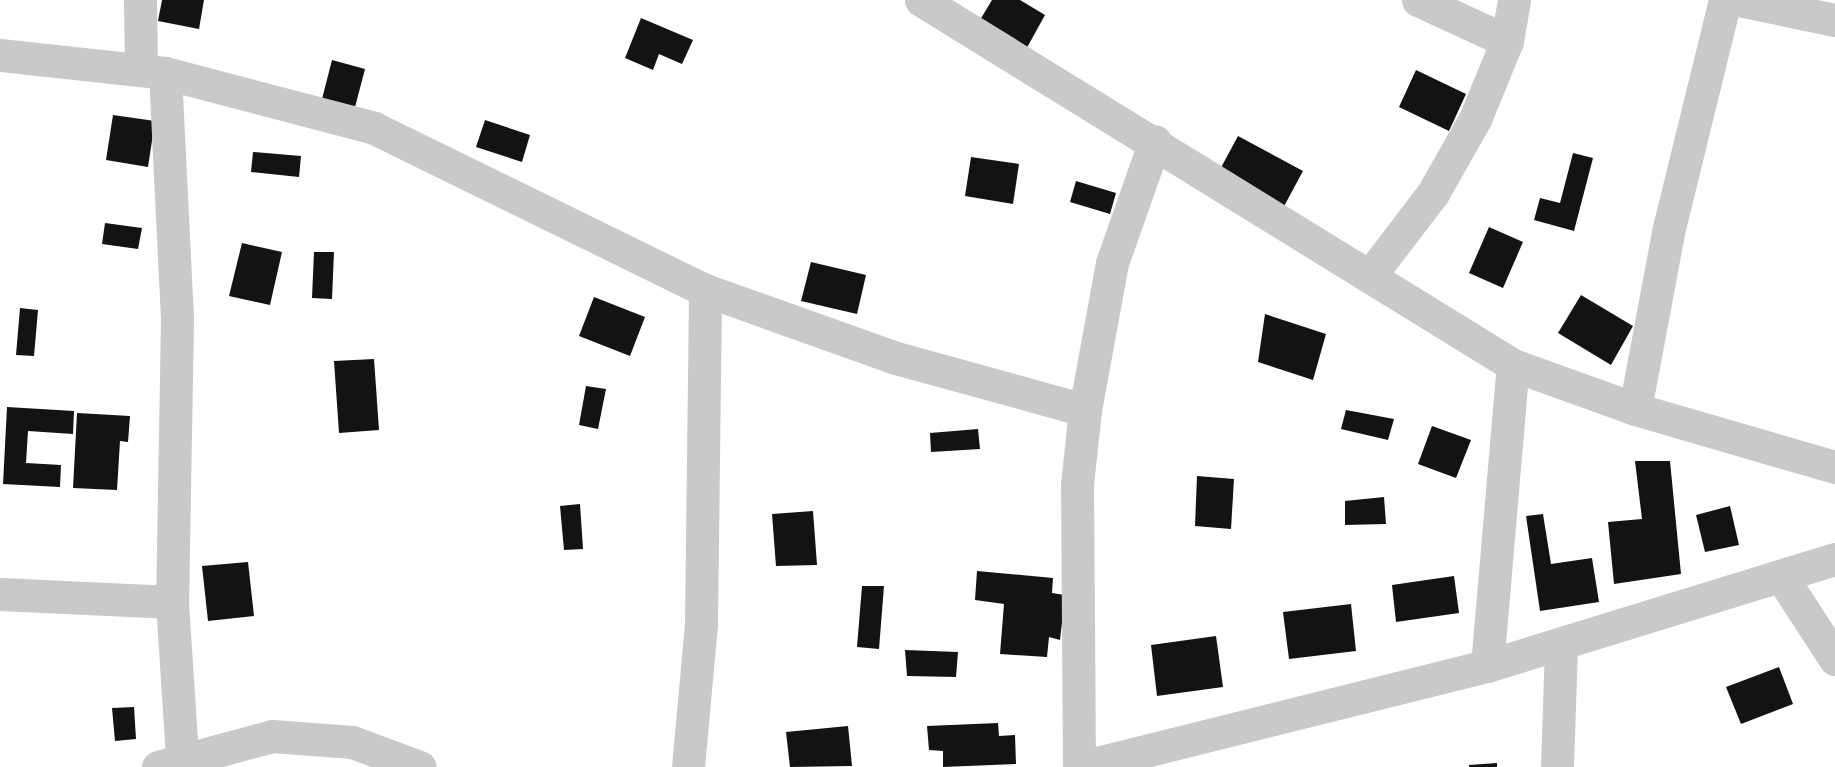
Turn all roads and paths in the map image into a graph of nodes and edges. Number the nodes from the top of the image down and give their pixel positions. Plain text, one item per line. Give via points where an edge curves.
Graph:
1 (140, 0) edge
2 (922, 0) edge
3 (1418, 0) edge
4 (1514, 0) edge
5 (1725, 0) edge
6 (1739, 0) edge
7 (1835, 20) edge
8 (1507, 41) junction
9 (0, 55) edge
10 (153, 71) junction
11 (1155, 141) junction
12 (1372, 273) junction
13 (705, 290) junction
14 (1513, 365) junction
15 (1635, 409) junction
16 (1084, 410) junction
17 (1835, 467) edge
18 (1835, 559) edge
19 (1781, 576) junction
20 (0, 594) edge
21 (172, 602) junction
22 (1561, 645) junction
23 (1835, 659) edge
24 (1487, 666) junction
25 (170, 762) edge
26 (420, 767) edge
27 (688, 767) edge
28 (1080, 767) edge
29 (1557, 767) edge

1 - 10 street
2 - 11 street
3 - 8 street
4 - 8 street
5 - 15 street via 1669,228
6 - 7 street
8 - 12 street via 1475,119 1433,193
9 - 10 street
10 - 13 street via 374,128
10 - 21 street via 177,320
11 - 12 street
11 - 16 street via 1112,263
12 - 14 street
13 - 16 street via 897,358
13 - 27 street via 697,499 701,623
14 - 15 street
14 - 24 street
15 - 17 street
16 - 28 street via 1077,484
18 - 19 street
19 - 22 street
19 - 23 street
20 - 21 street
21 - 25 street
22 - 24 street
22 - 29 street
24 - 28 street
25 - 26 street via 272,736 352,742

